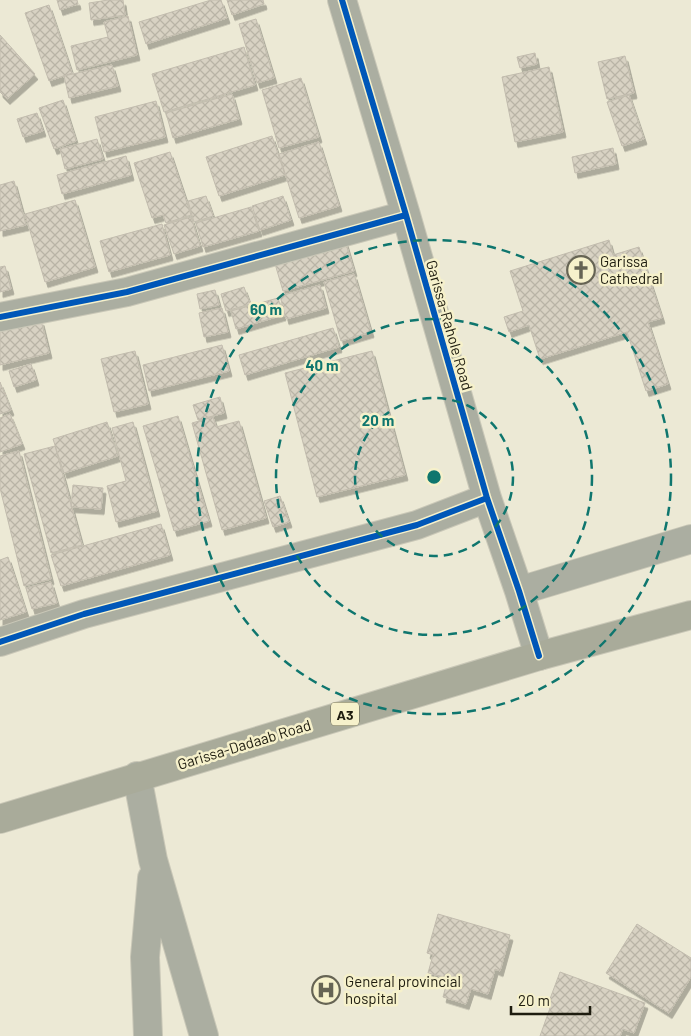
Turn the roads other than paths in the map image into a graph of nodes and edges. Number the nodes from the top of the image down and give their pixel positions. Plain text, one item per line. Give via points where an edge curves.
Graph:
1 (342, 0) edge
2 (406, 215) junction
3 (0, 317) edge
4 (487, 498) junction
5 (691, 539) edge
6 (519, 591) junction
7 (691, 615) edge
8 (0, 642) edge
9 (540, 656) junction
10 (137, 776) junction
11 (0, 819) edge
12 (153, 860) junction
13 (148, 1036) edge
14 (204, 1036) edge

1 - 2 street, Garissa-Rahole Road
2 - 3 street via 127,292
2 - 4 street, Garissa-Rahole Road
4 - 6 street, Garissa-Rahole Road
4 - 8 street via 417,525 84,614
5 - 6 street
6 - 9 street, Garissa-Rahole Road
7 - 9 highway, Garissa-Dadaab Road / A3
9 - 10 highway, Garissa-Dadaab Road / A3
10 - 11 highway, Garissa-Dadaab Road / A3
10 - 12 street
12 - 13 street via 145,958
12 - 14 street

